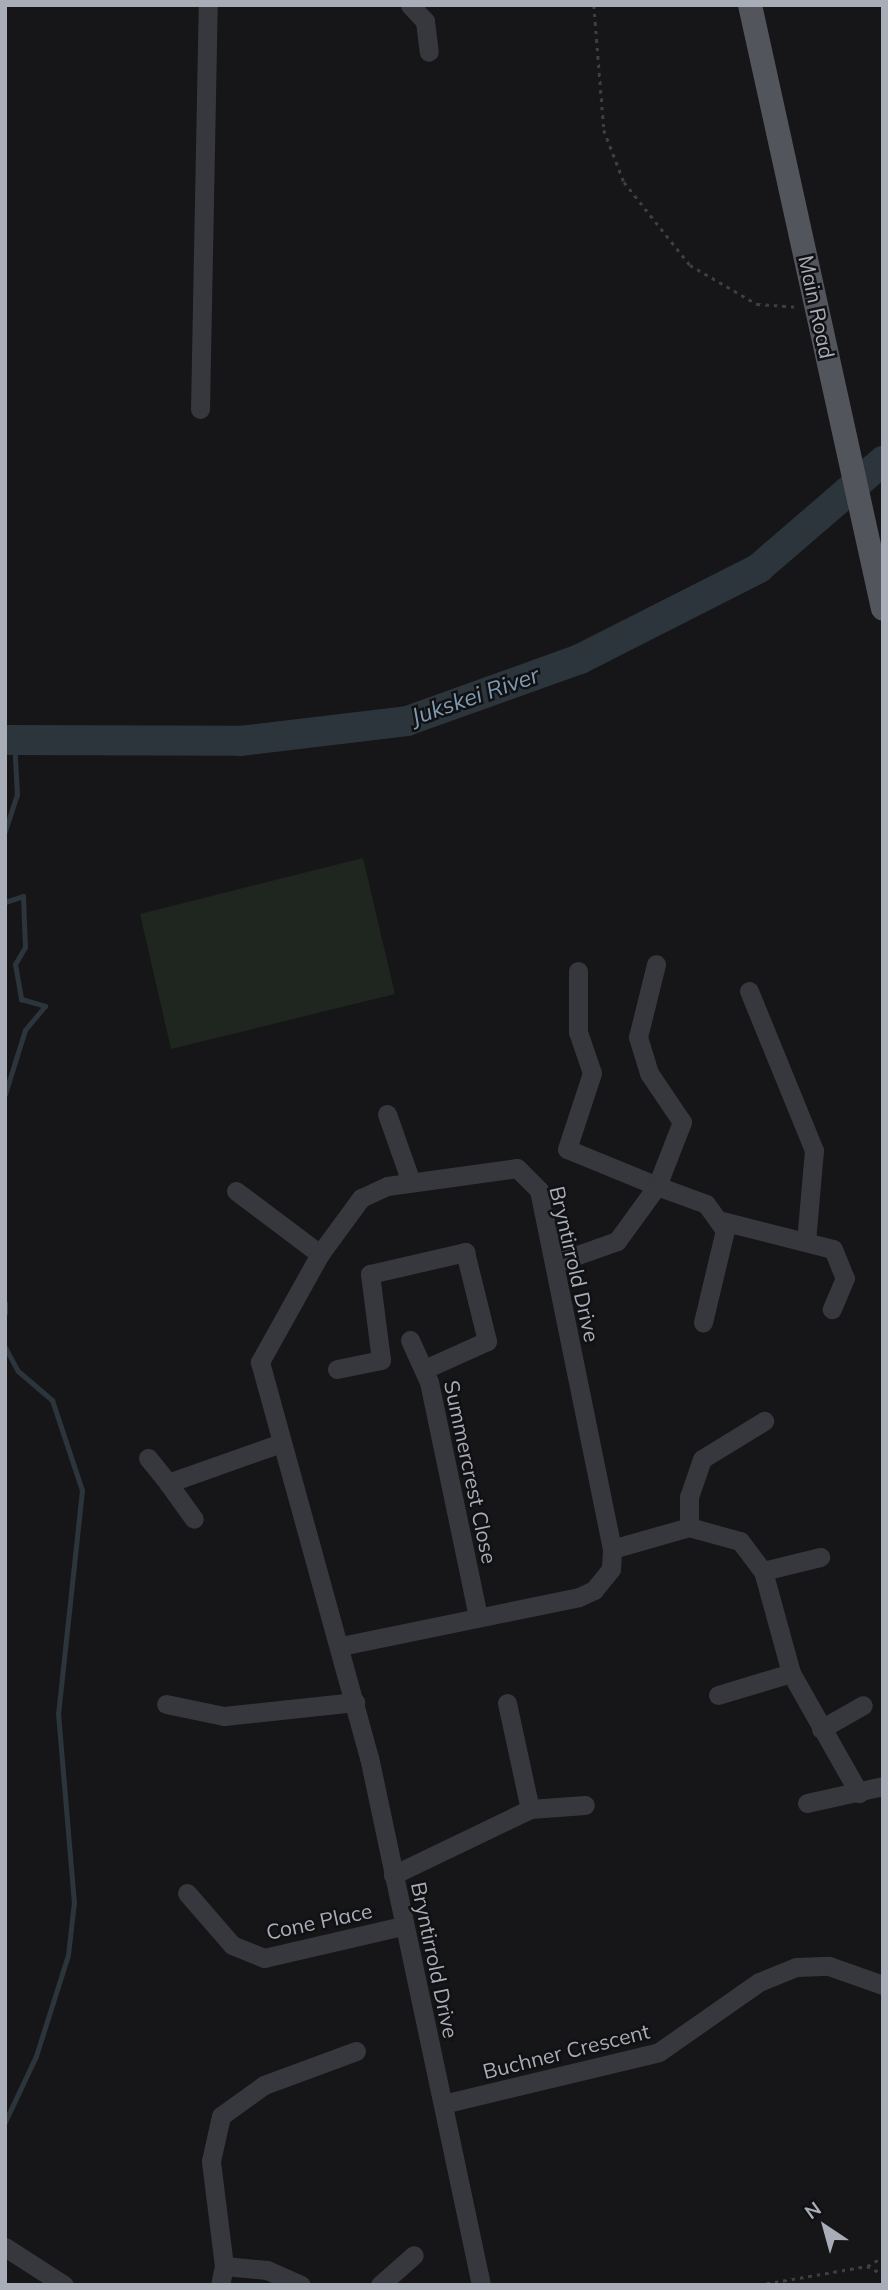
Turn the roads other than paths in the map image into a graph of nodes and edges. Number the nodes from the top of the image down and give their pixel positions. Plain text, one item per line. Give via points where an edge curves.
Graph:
1 (208, 5) edge
2 (410, 5) edge
3 (751, 5) edge
4 (429, 52) dead end
5 (200, 409) dead end
6 (883, 609) edge
7 (656, 964) dead end
8 (578, 971) dead end
9 (749, 991) dead end
10 (387, 1114) dead end
11 (411, 1181) junction
12 (657, 1186) junction
13 (236, 1191) dead end
14 (722, 1221) junction
15 (806, 1242) junction
16 (320, 1254) junction
17 (555, 1263) junction
18 (832, 1309) dead end
19 (703, 1322) dead end
20 (410, 1340) dead end
21 (337, 1369) dead end
22 (425, 1369) junction
23 (764, 1421) dead end
24 (278, 1444) junction
25 (148, 1458) dead end
26 (168, 1483) junction
27 (194, 1518) dead end
28 (689, 1527) junction
29 (612, 1549) junction
30 (820, 1557) dead end
31 (763, 1571) junction
32 (478, 1616) junction
33 (341, 1646) junction
34 (791, 1674) junction
35 (718, 1695) dead end
36 (355, 1702) junction
37 (507, 1703) dead end
38 (166, 1704) dead end
39 (863, 1705) dead end
40 (821, 1729) junction
41 (883, 1786) edge
42 (859, 1793) junction
43 (807, 1803) dead end
44 (585, 1805) dead end
45 (530, 1809) junction
46 (393, 1875) junction
47 (187, 1893) dead end
48 (403, 1926) junction
49 (883, 1984) edge
50 (356, 2051) dead end
51 (443, 2105) junction
52 (5, 2247) edge
53 (414, 2255) dead end
54 (222, 2276) edge
55 (64, 2285) edge
56 (301, 2285) edge
57 (380, 2285) edge
58 (481, 2285) edge

1 - 5 street
2 - 4 street via 425,21
3 - 6 main road, Main Road
7 - 12 street via 638,1037 649,1073 682,1122
8 - 12 street via 578,1032 592,1073 567,1149
9 - 15 street via 814,1150
10 - 11 street
11 - 16 street, Bryntirrold Drive via 361,1198
11 - 17 street, Bryntirrold Drive via 517,1168 539,1190
12 - 14 street via 706,1204
12 - 17 street via 617,1241
13 - 16 street
14 - 15 street
14 - 19 street
15 - 18 street via 841,1256 845,1278
16 - 24 street, Bryntirrold Drive via 262,1354 262,1383
17 - 29 street, Bryntirrold Drive
20 - 22 street, Summercrest Close
21 - 22 street via 381,1360 370,1274 465,1252 487,1341
22 - 32 street, Summercrest Close
23 - 28 street via 702,1459 689,1496
24 - 26 street
24 - 33 street, Bryntirrold Drive
25 - 26 street
26 - 27 street
28 - 29 street
28 - 31 street via 740,1541
29 - 32 street, Bryntirrold Drive via 611,1569 594,1590
30 - 31 street
31 - 34 street
32 - 33 street, Bryntirrold Drive
33 - 36 street, Bryntirrold Drive
34 - 35 street
34 - 40 street
36 - 38 street via 224,1716
36 - 46 street, Bryntirrold Drive
37 - 45 street
39 - 40 street
40 - 42 street
41 - 42 street
42 - 43 street
44 - 45 street
45 - 46 street
46 - 48 street, Bryntirrold Drive
47 - 48 street, Cone Place via 232,1945 264,1958
48 - 51 street, Bryntirrold Drive
49 - 51 street, Buchner Crescent via 829,1966 796,1966 759,1982 659,2052
50 - 54 street via 264,2085 221,2116 211,2161
51 - 58 street, Bryntirrold Drive
52 - 55 street
53 - 57 street
54 - 56 street via 267,2270

